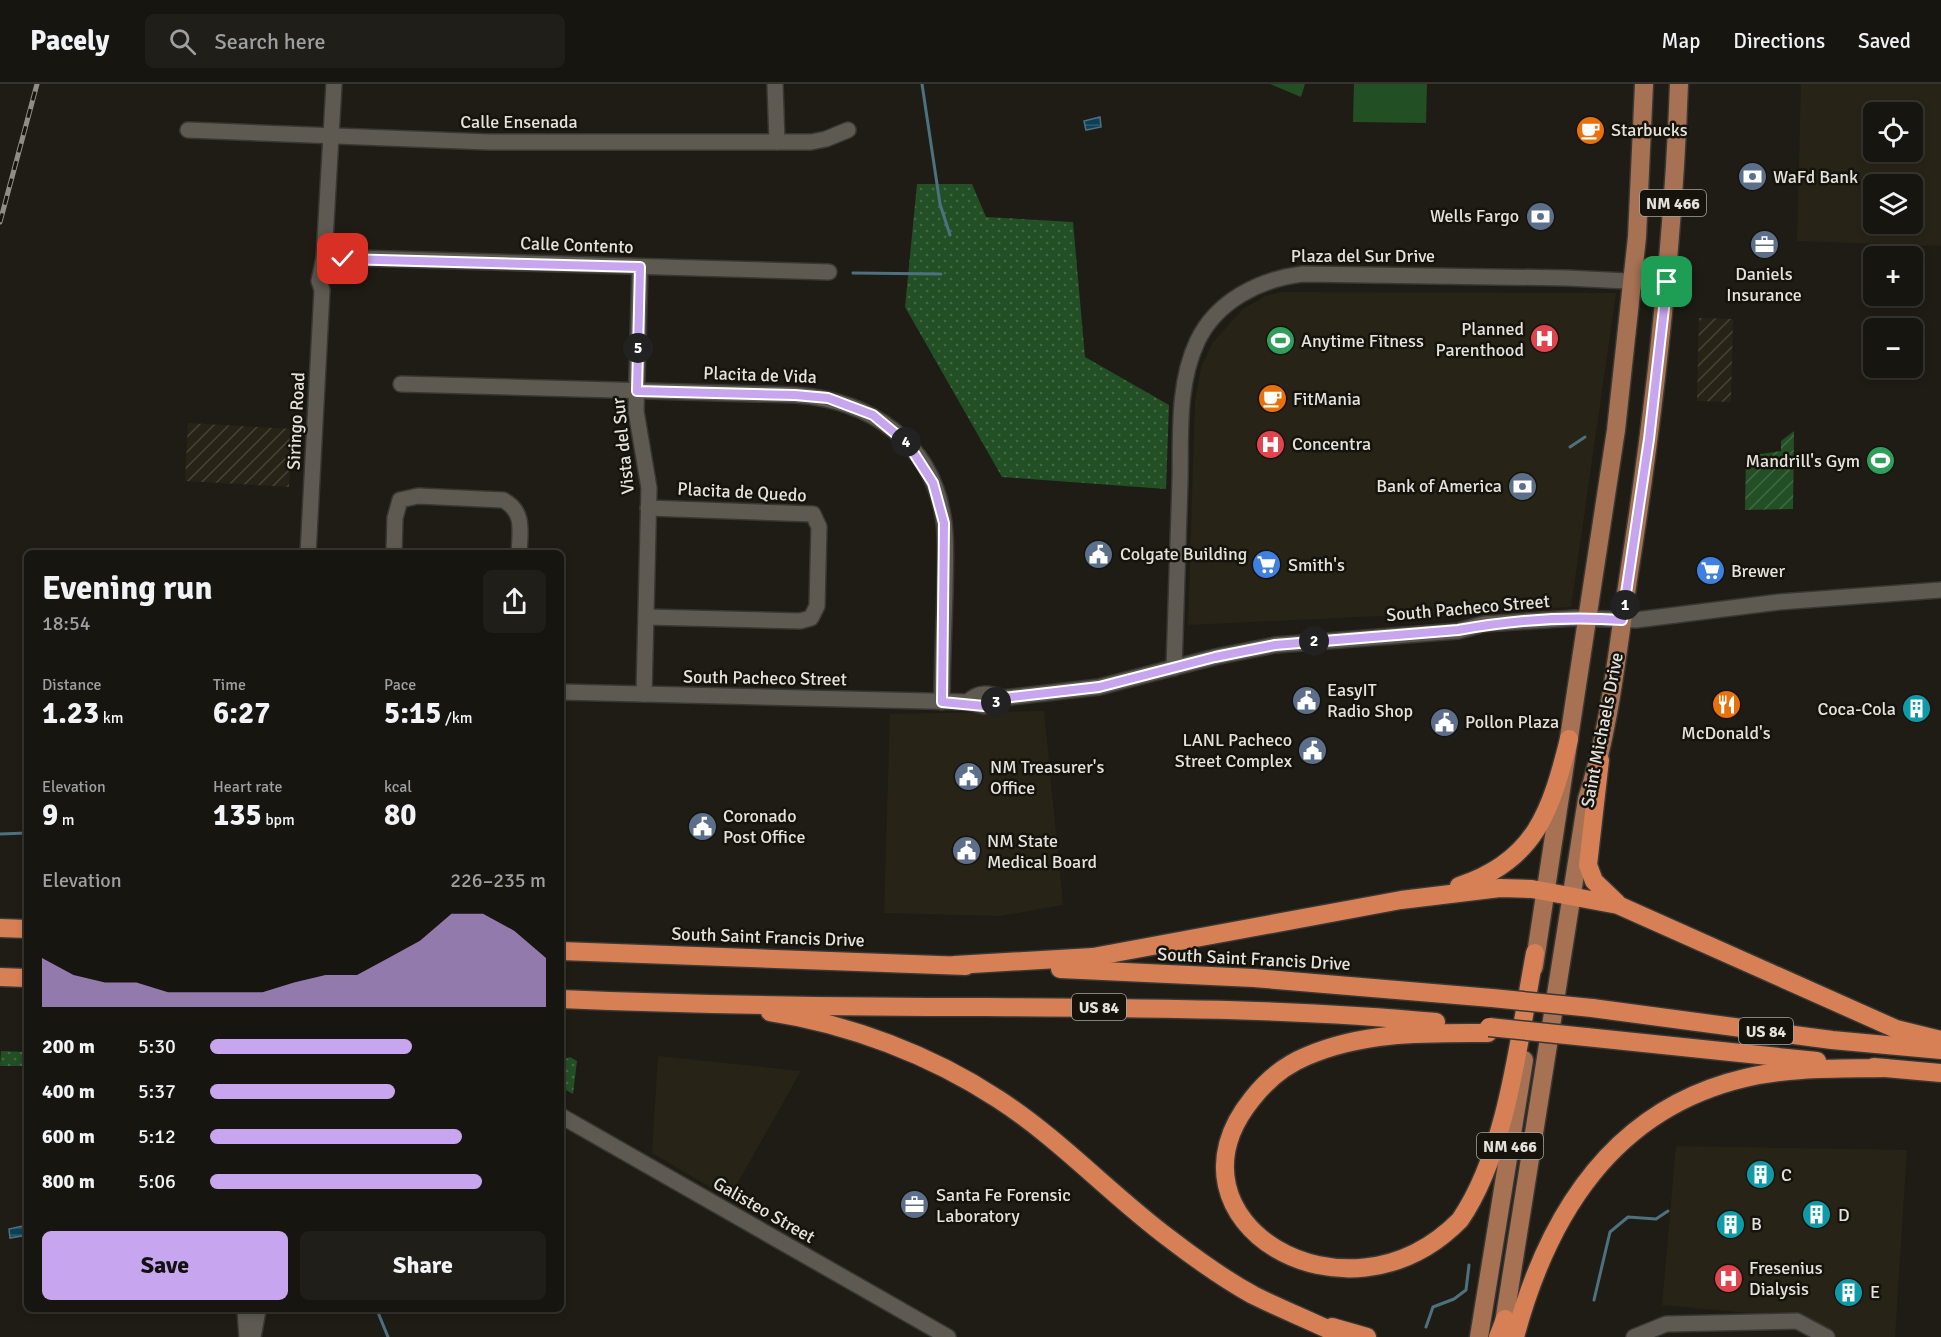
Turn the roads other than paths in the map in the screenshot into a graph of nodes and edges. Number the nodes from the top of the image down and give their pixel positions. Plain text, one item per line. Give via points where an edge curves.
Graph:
1 (334, 84) edge
2 (775, 84) edge
3 (1644, 84) edge
4 (1679, 84) edge
5 (189, 130) dead end
6 (848, 130) dead end
7 (332, 136) junction
8 (777, 142) junction
9 (324, 257) junction
10 (640, 267) junction
11 (829, 272) dead end
12 (1633, 280) junction
13 (1667, 282) junction
14 (401, 384) dead end
15 (637, 391) junction
16 (648, 508) junction
17 (308, 550) edge
18 (394, 550) edge
19 (519, 550) edge
20 (1941, 590) edge
21 (645, 617) junction
22 (1589, 618) junction
23 (1622, 620) junction
24 (1174, 668) junction
25 (564, 692) edge
26 (644, 694) junction
27 (942, 702) junction
28 (1569, 739) junction
29 (1600, 760) junction
30 (1545, 890) junction
31 (1573, 894) junction
32 (1401, 900) junction
33 (1618, 905) junction
34 (0, 928) edge
35 (24, 929) edge
36 (564, 951) edge
37 (1535, 953) junction
38 (955, 965) junction
39 (0, 977) edge
40 (24, 978) edge
41 (564, 999) edge
42 (708, 1003) junction
43 (1489, 1030) junction
44 (1941, 1040) edge
45 (1941, 1050) edge
46 (1886, 1068) junction
47 (1941, 1073) edge
48 (564, 1118) edge
49 (1277, 1268) dead end
50 (1404, 1275) dead end
51 (245, 1312) edge
52 (258, 1312) edge
53 (1318, 1324) junction
54 (1501, 1331) edge
55 (247, 1337) edge
56 (253, 1337) edge
57 (948, 1337) edge
58 (1344, 1337) edge
59 (1367, 1337) edge
60 (1479, 1337) edge
61 (1515, 1337) edge
62 (1634, 1337) edge
63 (1827, 1337) edge

1 - 7 street, Siringo Road
2 - 8 street
3 - 12 main road, Saint Michaels Drive / NM 466
4 - 13 main road, Saint Michaels Drive / NM 466
5 - 7 street, Calle Ensenada
6 - 8 street, Calle Ensenada via 819,141
7 - 8 street, Calle Ensenada via 488,142
7 - 9 street, Siringo Road
9 - 10 street, Calle Contento
9 - 17 street, Siringo Road via 328,267 322,290
10 - 11 street, Calle Contento
10 - 15 street, Vista del Sur
12 - 13 street, Plaza del Sur Drive
12 - 22 main road, Saint Michaels Drive / NM 466
12 - 24 street, Plaza del Sur Drive via 1303,274 1258,284 1214,316 1187,367 1181,415
13 - 23 main road, Saint Michaels Drive / NM 466
14 - 15 street, Placita de Vida
15 - 16 street, Vista del Sur via 638,431 649,480
15 - 27 street, Placita de Vida via 828,398 873,415 903,439 933,483 944,523
16 - 21 street, Vista del Sur
16 - 21 street, Placita de Quedo via 813,514 819,527 814,615 804,621
18 - 19 street via 400,500 418,496 503,500 514,506 520,517
20 - 23 street, South Pacheco Street via 1837,596
21 - 26 street, Vista del Sur
22 - 23 street, South Pacheco Street
22 - 24 street, South Pacheco Street via 1285,644
22 - 28 main road, Saint Michaels Drive / NM 466
23 - 29 main road, Saint Michaels Drive / NM 466
24 - 27 street, South Pacheco Street via 1099,687 1003,698 984,693 968,702
25 - 26 street, South Pacheco Street
26 - 27 street, South Pacheco Street
28 - 30 main road, Saint Michaels Drive / NM 466
28 - 32 highway via 1547,813 1514,858 1473,881
29 - 31 main road, Saint Michaels Drive / NM 466 via 1587,799
29 - 33 highway via 1588,865 1594,881
30 - 31 highway
30 - 32 highway via 1500,888
30 - 37 main road, Saint Michaels Drive / NM 466
31 - 33 highway
31 - 54 main road, Saint Michaels Drive / NM 466
32 - 38 highway via 1093,957
33 - 44 highway via 1896,1029
34 - 35 highway
36 - 38 highway, South Saint Francis Drive / US 84
37 - 50 highway via 1507,1101 1490,1160 1460,1220 1427,1259
37 - 60 main road, Saint Michaels Drive / NM 466 via 1527,1043
38 - 45 highway, South Saint Francis Drive / US 84, bridge via 1254,978 1492,998
39 - 40 highway
41 - 42 highway, US 84
42 - 43 highway, US 84 via 1226,1009 1366,1016
42 - 53 highway via 776,1013 849,1031 909,1052 970,1082 1042,1131 1195,1258 1251,1293
43 - 46 highway, US 84, bridge
43 - 49 highway via 1392,1034 1352,1042 1287,1066 1260,1089 1234,1130 1226,1173 1230,1202 1247,1239
46 - 47 highway, US 84
46 - 61 highway via 1816,1069 1744,1078 1703,1091 1658,1114 1594,1168 1570,1202 1546,1250
48 - 57 street, Galisteo Street
51 - 55 street
52 - 56 street
53 - 58 highway
53 - 59 highway
62 - 63 street via 1666,1324 1797,1321

